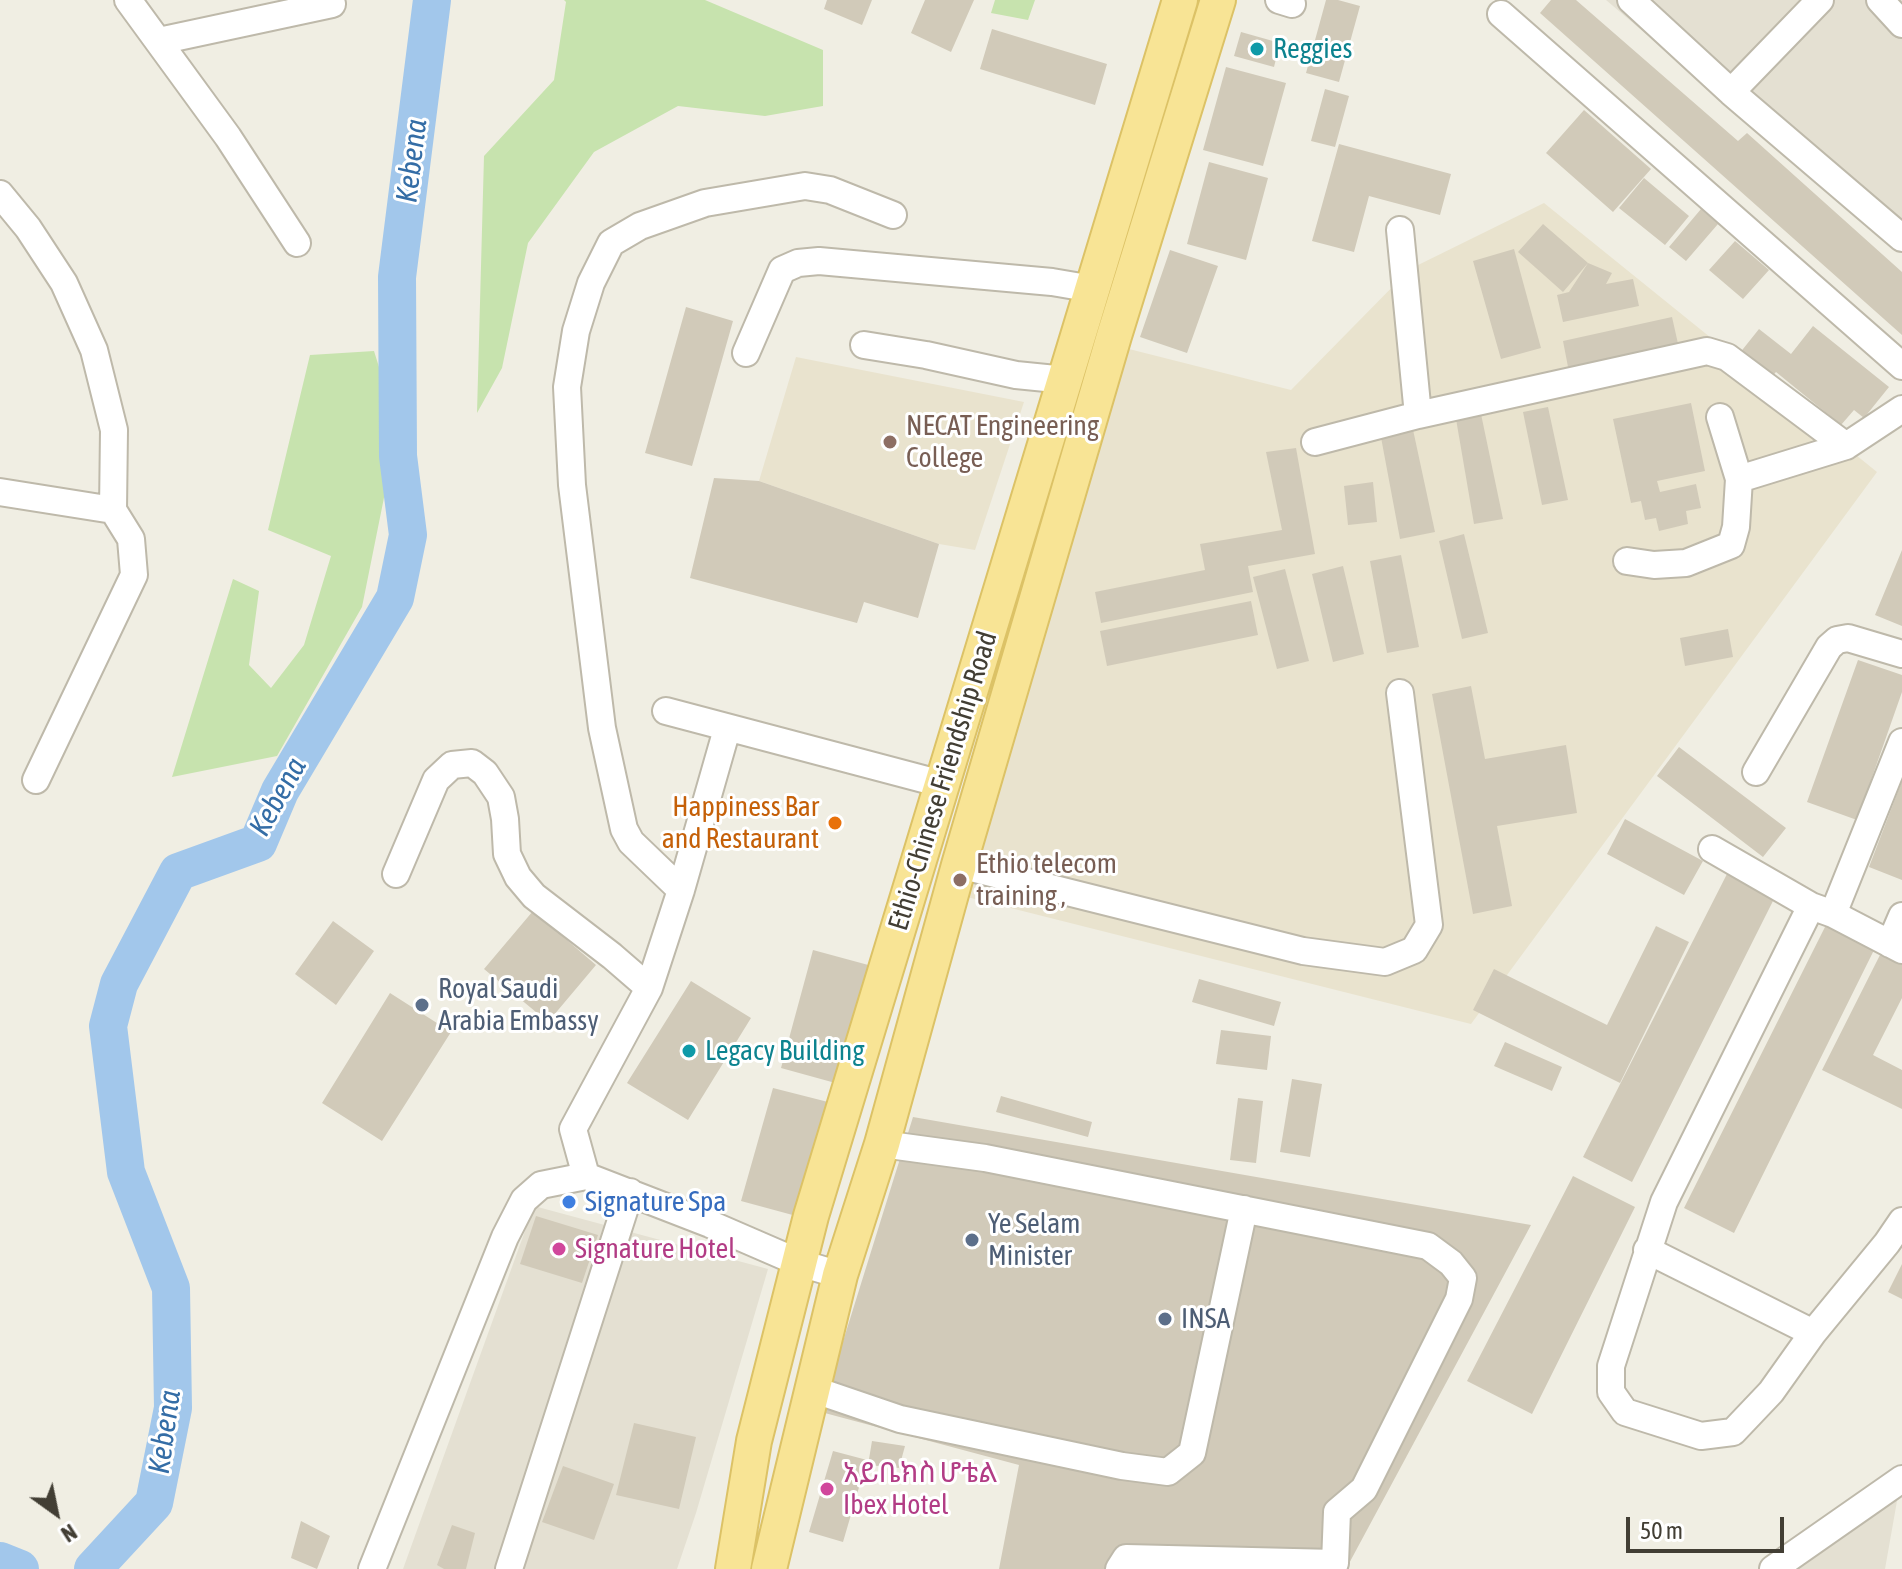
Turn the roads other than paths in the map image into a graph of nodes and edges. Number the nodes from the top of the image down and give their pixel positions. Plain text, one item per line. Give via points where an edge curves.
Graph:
1 (128, 0) edge
2 (1180, 0) edge
3 (1218, 0) edge
4 (1631, 0) edge
5 (1820, 0) edge
6 (1880, 0) edge
7 (332, 4) dead end
8 (1501, 14) dead end
9 (1902, 24) edge
10 (159, 41) junction
11 (1731, 92) junction
12 (0, 194) edge
13 (893, 215) dead end
14 (1400, 230) dead end
15 (1902, 238) edge
16 (297, 243) dead end
17 (1093, 289) junction
18 (1080, 328) junction
19 (1114, 336) junction
20 (864, 345) dead end
21 (746, 353) dead end
22 (1902, 366) edge
23 (1066, 380) junction
24 (1902, 409) edge
25 (1418, 415) junction
26 (1720, 417) dead end
27 (1315, 442) dead end
28 (1846, 446) junction
29 (1739, 479) junction
30 (0, 492) edge
31 (113, 510) junction
32 (1627, 561) dead end
33 (1902, 654) edge
34 (1400, 693) dead end
35 (666, 711) dead end
36 (727, 729) junction
37 (1902, 742) edge
38 (1756, 772) dead end
39 (36, 780) dead end
40 (942, 784) junction
41 (1712, 849) dead end
42 (959, 865) junction
43 (396, 874) dead end
44 (681, 890) junction
45 (1822, 910) junction
46 (1902, 916) edge
47 (1896, 947) edge
48 (649, 988) junction
49 (882, 1144) junction
50 (586, 1176) junction
51 (630, 1192) junction
52 (1244, 1209) junction
53 (1902, 1221) edge
54 (1647, 1250) junction
55 (800, 1263) junction
56 (840, 1275) junction
57 (1813, 1333) junction
58 (812, 1389) junction
59 (1902, 1479) edge
60 (372, 1569) edge
61 (509, 1569) edge
62 (733, 1569) edge
63 (769, 1569) edge
64 (1119, 1569) edge
65 (1773, 1569) edge

1 - 10 street
2 - 17 main road, Ethio-Chinese Friendship Road
3 - 19 main road, Ethio-Chinese Friendship Road
4 - 11 street
5 - 11 street
6 - 9 street
7 - 10 street
8 - 22 street
10 - 16 street
11 - 15 street
12 - 31 street via 64,283 94,350 114,430
13 - 44 street via 830,190 805,186 705,203 640,226 611,243 591,283 567,387 572,485 602,728 624,829
14 - 25 street
17 - 18 main road, Ethio-Chinese Friendship Road
17 - 21 street via 798,263 782,270
18 - 19 main road
18 - 23 main road, Ethio-Chinese Friendship Road
19 - 42 main road, Ethio-Chinese Friendship Road
20 - 23 street
23 - 40 main road, Ethio-Chinese Friendship Road
24 - 28 street
25 - 27 street
25 - 28 street via 1707,351 1727,357
26 - 29 street
28 - 29 street
29 - 32 street via 1731,545 1686,563
30 - 31 street
31 - 39 street via 131,539 134,575
33 - 38 street via 1848,638 1837,640
34 - 42 street via 1429,925 1414,950 1385,962 1303,951
35 - 36 street
36 - 40 street
36 - 44 street
37 - 45 street
40 - 55 main road, Ethio-Chinese Friendship Road
41 - 45 street
42 - 49 main road, Ethio-Chinese Friendship Road
43 - 48 street via 436,780 452,765 472,763 501,797 507,854 518,877 534,896
44 - 48 street
45 - 47 street
45 - 54 street via 1664,1202
46 - 47 street
48 - 50 street via 573,1129
49 - 52 street via 985,1158
49 - 56 main road, Ethio-Chinese Friendship Road
50 - 51 street
50 - 60 street via 541,1185 524,1200
51 - 55 street
51 - 61 street
52 - 58 street via 1192,1453 1168,1472 900,1419
52 - 64 street via 1428,1246 1463,1278 1459,1299 1364,1489 1337,1512 1335,1563 1126,1558
53 - 57 street
54 - 57 street
54 - 57 street via 1611,1366 1611,1392 1625,1412 1701,1436 1733,1432 1771,1392
55 - 56 street
55 - 62 main road, Ethio-Chinese Friendship Road via 754,1441
56 - 58 main road, Ethio-Chinese Friendship Road
58 - 63 main road, Ethio-Chinese Friendship Road
59 - 65 street

